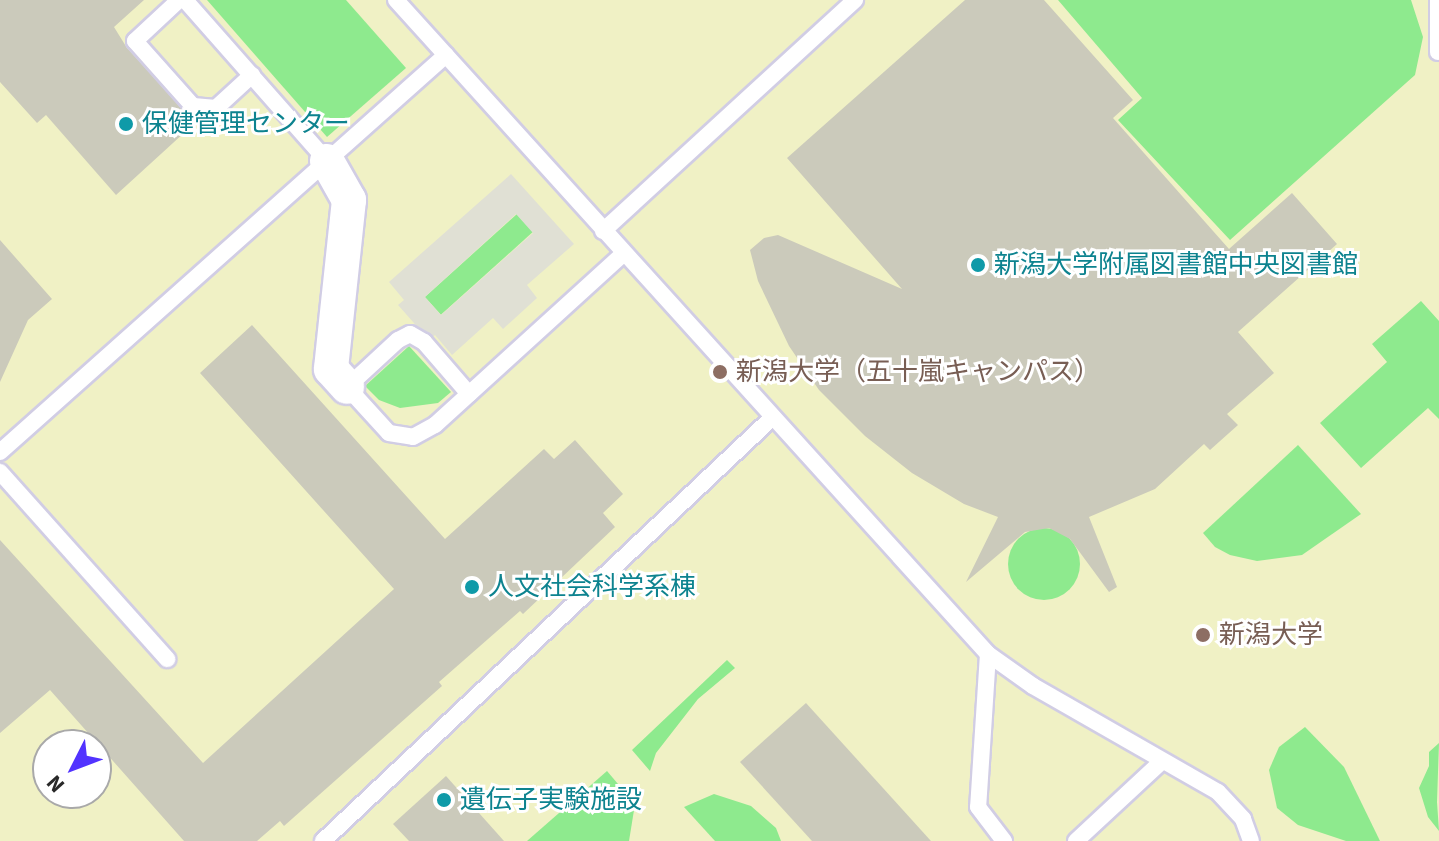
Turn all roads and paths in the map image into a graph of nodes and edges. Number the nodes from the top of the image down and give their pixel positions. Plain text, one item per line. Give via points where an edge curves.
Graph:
1 (182, 0) edge
2 (396, 0) edge
3 (855, 0) edge
4 (1438, 0) edge
5 (1438, 52) edge
6 (446, 55) junction
7 (252, 75) junction
8 (327, 161) junction
9 (603, 231) junction
10 (623, 254) junction
11 (347, 387) junction
12 (469, 394) junction
13 (773, 417) junction
14 (0, 452) edge
15 (0, 472) edge
16 (988, 654) junction
17 (167, 659) dead end
18 (1161, 762) junction
19 (323, 841) edge
20 (1004, 841) edge
21 (1076, 841) edge
22 (1251, 841) edge

1 - 7 lane
1 - 7 lane via 135,41 193,106 216,108
2 - 6 lane
3 - 9 lane
4 - 5 lane
6 - 8 lane
6 - 9 lane
7 - 8 lane
8 - 11 street via 349,200 331,369
8 - 14 lane
9 - 10 lane
10 - 12 lane
10 - 13 lane
11 - 12 lane via 389,433 413,437
11 - 12 lane via 410,334 424,342
13 - 16 lane
13 - 19 lane
15 - 17 lane
16 - 18 lane
16 - 20 lane via 978,807
18 - 21 lane
18 - 22 lane via 1218,792 1243,819

